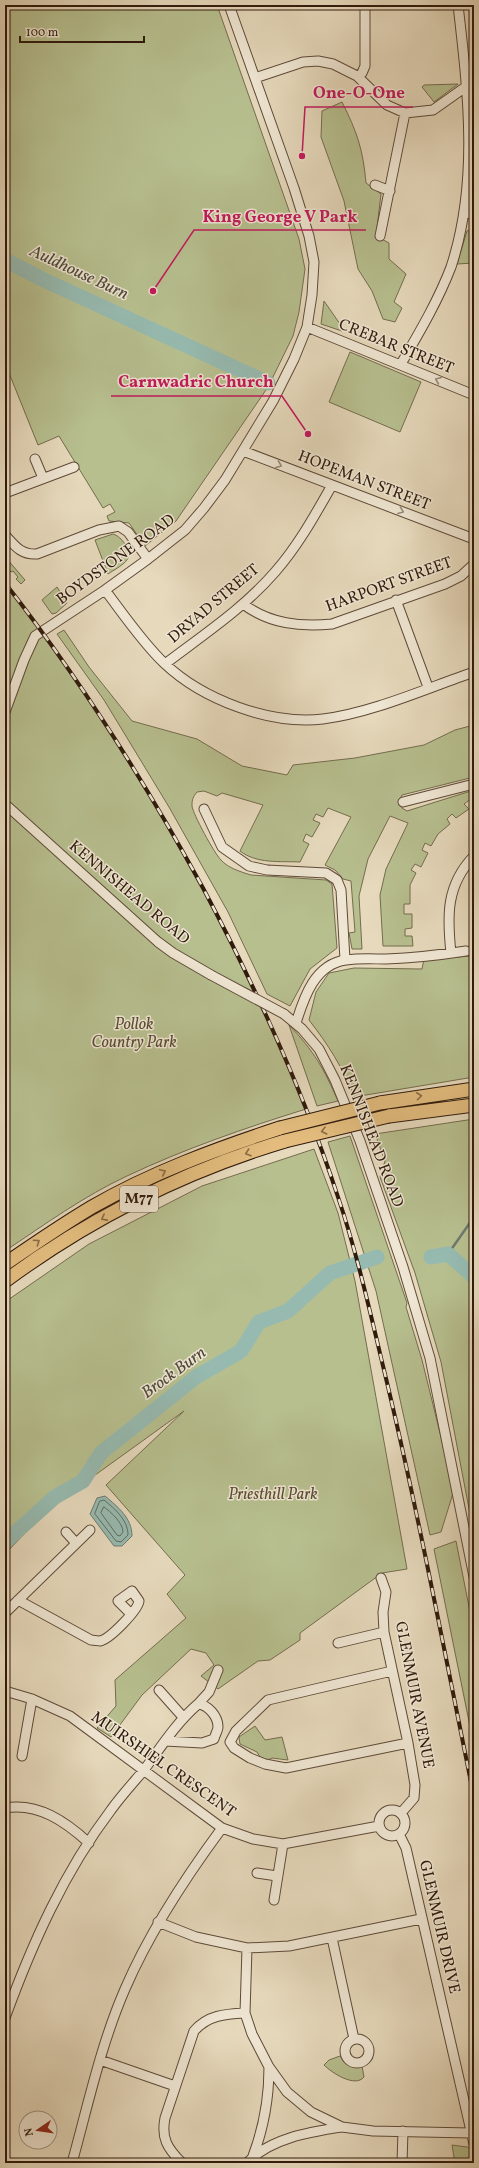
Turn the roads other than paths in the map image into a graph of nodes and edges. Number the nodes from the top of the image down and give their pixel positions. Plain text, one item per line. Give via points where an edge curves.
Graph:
1 (229, 5) edge
2 (365, 5) edge
3 (458, 5) edge
4 (357, 76) junction
5 (255, 78) junction
6 (471, 84) edge
7 (405, 113) junction
8 (375, 185) dead end
9 (390, 191) junction
10 (471, 191) edge
11 (464, 212) junction
12 (474, 215) edge
13 (380, 236) dead end
14 (307, 327) junction
15 (401, 364) junction
16 (474, 395) edge
17 (243, 450) junction
18 (36, 459) dead end
19 (74, 467) dead end
20 (43, 478) junction
21 (332, 485) junction
22 (5, 493) edge
23 (5, 535) edge
24 (474, 539) edge
25 (148, 559) junction
26 (474, 564) edge
27 (105, 590) junction
28 (396, 600) junction
29 (243, 604) junction
30 (165, 664) junction
31 (474, 672) edge
32 (428, 687) junction
33 (5, 712) edge
34 (474, 784) edge
35 (403, 802) dead end
36 (5, 804) edge
37 (204, 809) dead end
38 (474, 856) edge
39 (466, 951) dead end
40 (450, 953) junction
41 (345, 960) junction
42 (296, 1023) junction
43 (474, 1089) edge
44 (474, 1106) edge
45 (5, 1264) edge
46 (5, 1281) edge
47 (90, 1530) dead end
48 (66, 1532) dead end
49 (76, 1542) junction
50 (474, 1577) edge
51 (381, 1578) dead end
52 (18, 1600) junction
53 (5, 1613) edge
54 (131, 1614) dead end
55 (384, 1632) junction
56 (338, 1644) dead end
57 (218, 1670) dead end
58 (392, 1671) junction
59 (159, 1690) dead end
60 (5, 1691) edge
61 (32, 1699) junction
62 (198, 1704) junction
63 (183, 1717) junction
64 (165, 1741) junction
65 (408, 1743) junction
66 (22, 1756) dead end
67 (144, 1769) junction
68 (5, 1808) edge
69 (401, 1812) junction
70 (379, 1826) junction
71 (222, 1828) junction
72 (399, 1834) junction
73 (89, 1843) junction
74 (283, 1844) junction
75 (257, 1873) dead end
76 (277, 1876) junction
77 (274, 1900) dead end
78 (421, 1918) junction
79 (158, 1922) junction
80 (332, 1938) junction
81 (247, 1948) junction
82 (245, 2013) junction
83 (5, 2017) edge
84 (354, 2039) dead end
85 (100, 2060) junction
86 (269, 2068) junction
87 (176, 2086) junction
88 (342, 2127) junction
89 (403, 2131) junction
90 (472, 2133) junction
91 (474, 2144) edge
92 (254, 2159) edge
93 (72, 2163) edge
94 (182, 2163) edge
95 (402, 2163) edge

1 - 5 street, BOYDSTONE ROAD
2 - 4 street via 365,66 362,73
3 - 6 street
4 - 5 street via 343,68 318,61 303,62
4 - 7 street via 388,106
5 - 14 street, BOYDSTONE ROAD via 309,236 314,262
6 - 7 street via 433,110
6 - 10 street
7 - 9 street
8 - 9 street
9 - 13 street
10 - 11 street
11 - 12 street
11 - 15 street via 450,267 439,296
14 - 15 street, CREBAR STREET
14 - 17 street, BOYDSTONE ROAD via 273,401
16 -> 15 street, CREBAR STREET
17 -> 21 street, HOPEMAN STREET
17 - 25 street, BOYDSTONE ROAD via 225,480 185,530
18 - 20 street
19 - 20 street
20 - 22 street
21 -> 24 street, HOPEMAN STREET
21 - 29 street, DRYAD STREET via 302,537 284,561
23 - 25 street via 22,552 29,555 38,554 99,530 119,526 128,532
25 - 27 street, BOYDSTONE ROAD
26 - 28 street, HARPORT STREET via 461,576
27 - 30 street
27 - 33 street, BOYDSTONE ROAD via 34,636
28 - 29 street, HARPORT STREET via 332,624 314,626 278,621 254,613
28 - 32 street
29 - 30 street, DRYAD STREET
30 - 32 street via 195,687 220,700 248,711 298,719 323,719 351,713 378,706
31 - 32 street
34 - 35 street
36 - 42 street, KENNISHEAD ROAD, bridge via 158,942
37 - 41 street via 222,847 249,866 267,870 321,873 331,875 337,880 341,890
38 - 40 street via 464,867 452,891 447,920
39 - 40 street
40 - 41 street
41 - 42 street via 329,966 314,980
42 - 50 street, KENNISHEAD ROAD via 319,1049 335,1080 360,1141 403,1267 430,1358
45 -> 43 highway, M77, bridge via 93,1207 164,1171 232,1144 280,1128 380,1103
44 -> 46 highway, M77, bridge via 389,1116 285,1141 224,1161 146,1196 78,1232
47 - 49 street
48 - 49 street
49 - 52 street
51 - 55 street, GLENMUIR AVENUE via 386,1592
52 - 53 street
52 - 54 street via 91,1640 101,1641
55 - 56 street
55 - 58 street, GLENMUIR AVENUE
57 - 62 street via 209,1692
58 - 65 street, GLENMUIR AVENUE
58 - 65 street via 268,1700 236,1731 230,1742 234,1748 250,1758 286,1768
59 - 63 street
60 - 61 street, MUIRSHIEL CRESCENT
61 - 66 street
61 - 67 street, MUIRSHIEL CRESCENT via 70,1716
62 - 63 street
62 - 64 street via 212,1711 216,1718 218,1727 214,1739 202,1743
63 - 64 street
64 - 67 street
65 - 69 street, GLENMUIR AVENUE via 415,1785 414,1798
67 - 71 street, MUIRSHIEL CRESCENT
67 - 73 street via 111,1809
68 - 73 street via 42,1811 69,1826
69 - 70 street via 393,1809 385,1811 380,1818
69 - 72 street via 405,1824
70 - 72 street via 387,1835
70 - 74 street, MUIRSHIEL CRESCENT
71 - 74 street, MUIRSHIEL CRESCENT via 253,1839
71 - 79 street
72 - 78 street, GLENMUIR DRIVE via 406,1848
73 - 83 street via 70,1872 38,1935
74 - 76 street
75 - 76 street
76 - 77 street
78 - 80 street
78 - 90 street, GLENMUIR DRIVE
79 - 81 street via 196,1937
79 - 85 street via 125,1989
80 - 81 street via 289,1946
80 - 84 street
81 - 82 street
82 - 86 street
82 - 87 street via 214,2017 194,2031
85 - 87 street
85 - 93 street
86 - 88 street via 287,2092 311,2112
86 - 92 street via 265,2116
87 - 94 street via 163,2131 166,2144
88 - 89 street
88 - 92 street via 286,2139
89 - 90 street
89 - 95 street
90 - 91 street, GLENMUIR DRIVE

